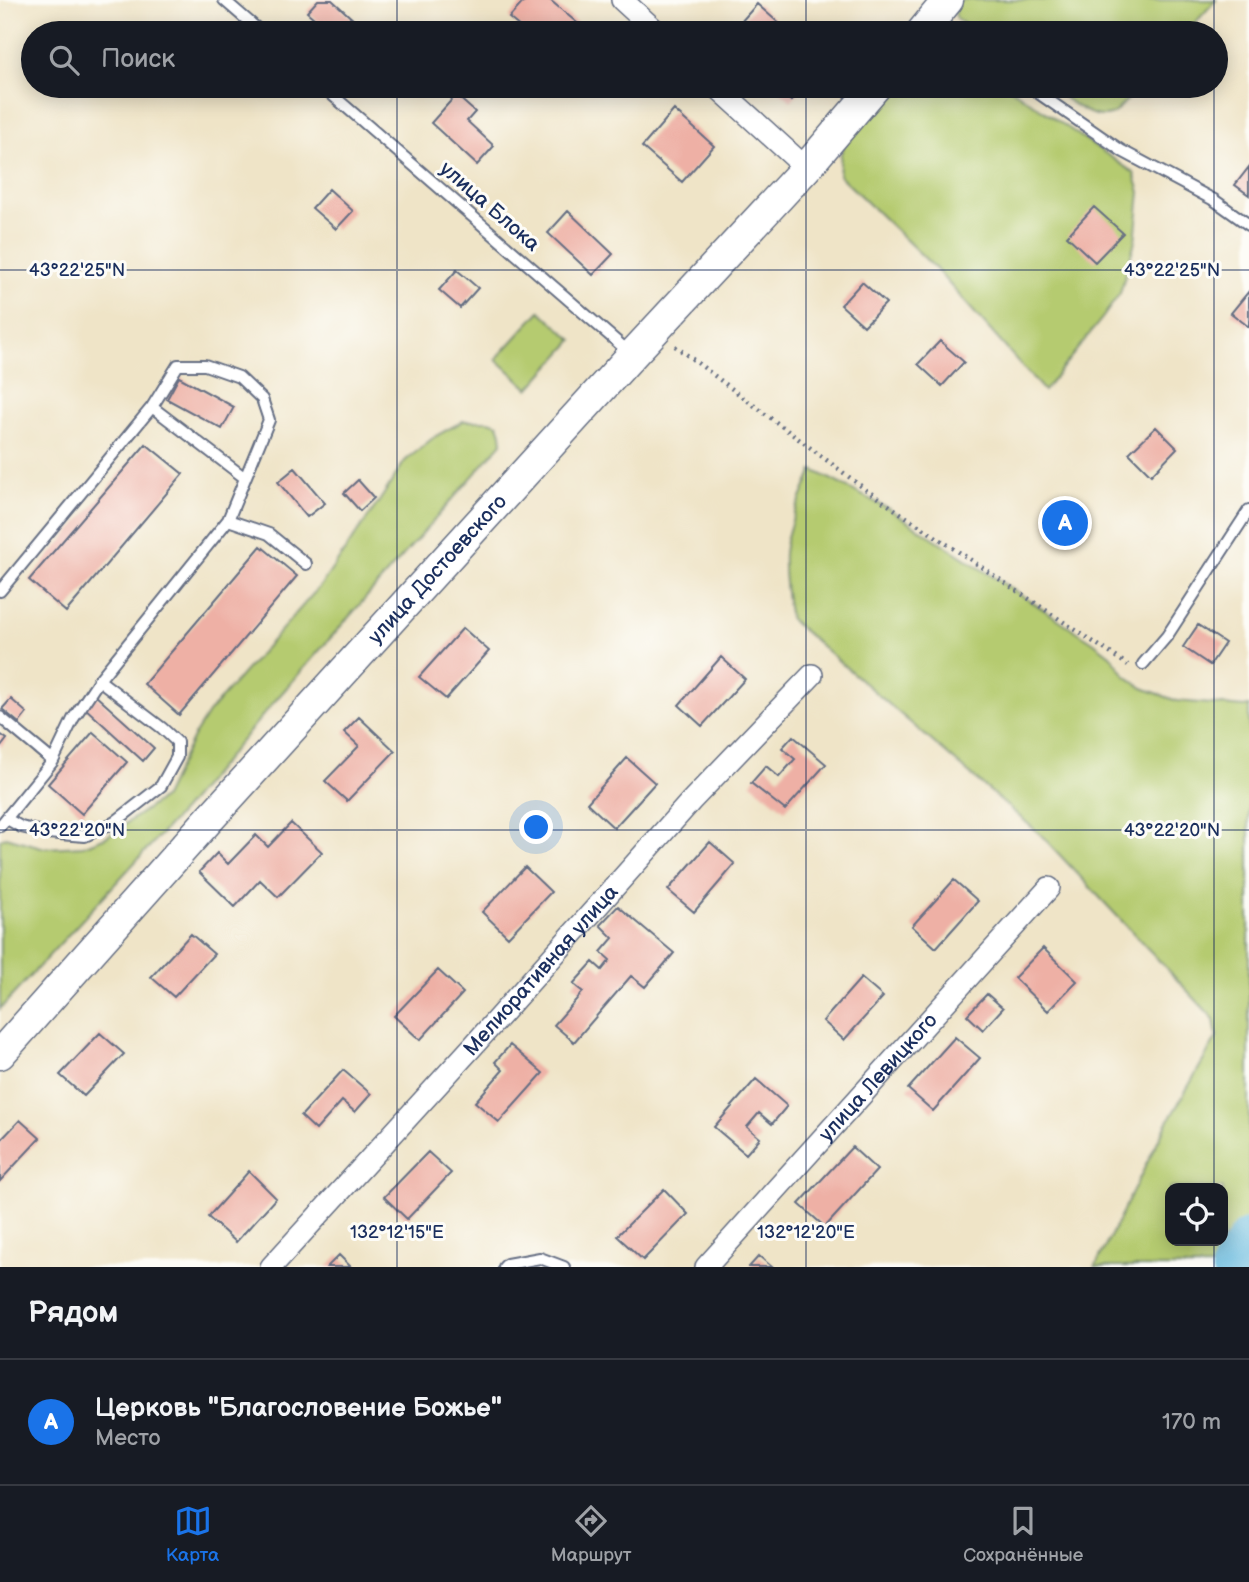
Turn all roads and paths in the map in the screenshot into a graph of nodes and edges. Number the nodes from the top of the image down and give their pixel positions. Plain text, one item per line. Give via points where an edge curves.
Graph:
1 (622, 0) edge
2 (227, 1) edge
3 (249, 21) edge
4 (645, 21) edge
5 (337, 98) edge
6 (729, 98) edge
7 (866, 98) edge
8 (1045, 98) edge
9 (806, 168) junction
10 (1249, 225) edge
11 (654, 331) junction
12 (632, 355) junction
13 (152, 407) junction
14 (245, 478) junction
15 (1249, 510) edge
16 (228, 520) junction
17 (306, 564) dead end
18 (0, 591) edge
19 (1143, 664) joint
20 (812, 675) dead end
21 (99, 680) junction
22 (0, 717) edge
23 (53, 761) junction
24 (4, 822) edge
25 (1049, 888) dead end
26 (0, 1054) edge
27 (271, 1267) edge
28 (504, 1267) edge
29 (564, 1267) edge
30 (706, 1267) edge

1 - 4 street
2 - 3 lane
5 - 12 lane, улица Блока
6 - 9 street
7 - 9 main road, улица Достоевского
8 - 10 lane via 1122,151 1214,200
9 - 11 main road, улица Достоевского
11 - 12 main road, улица Достоевского
11 - 19 path via 869,492 1128,666
12 - 26 main road, улица Достоевского
13 - 14 lane
13 - 14 lane via 178,365 205,365 239,377 262,399 269,420
13 - 18 lane
14 - 16 lane
15 - 19 lane via 1167,636
16 - 17 lane via 269,534
16 - 21 lane
20 - 27 street, Мелиоративная улица via 691,801
21 - 23 lane
21 - 24 lane via 177,742 177,757 161,786 115,822 85,836 47,833
22 - 23 lane
23 - 24 lane
25 - 30 street, улица Левицкого
28 - 29 lane via 540,1258

